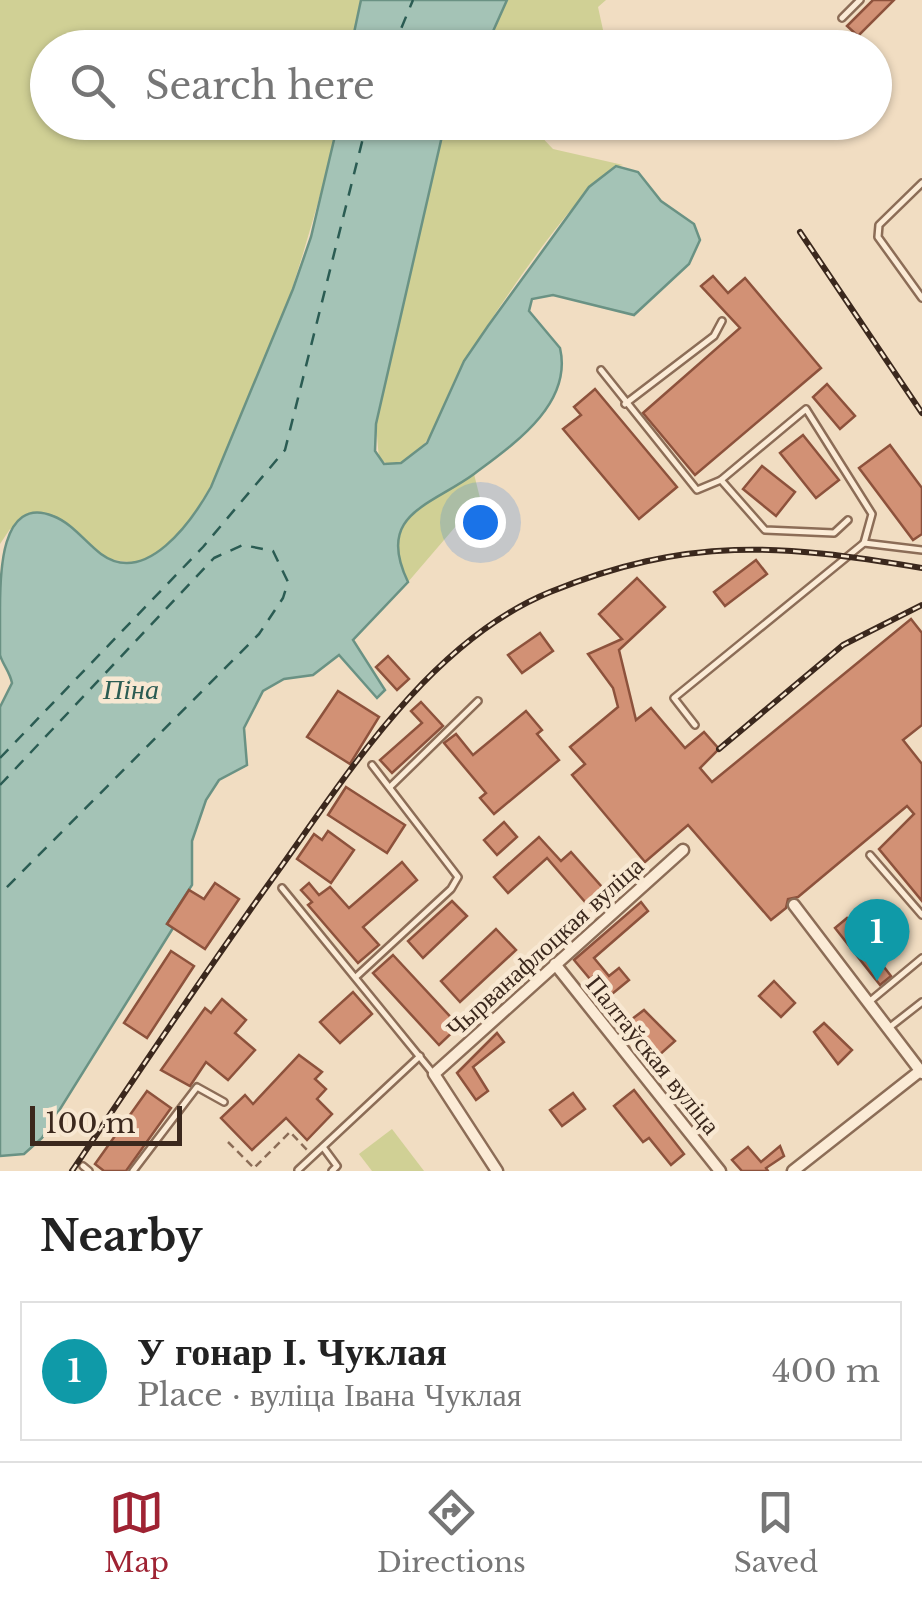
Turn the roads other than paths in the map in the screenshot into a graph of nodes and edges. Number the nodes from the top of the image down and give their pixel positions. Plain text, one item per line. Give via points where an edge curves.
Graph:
1 (860, 0) edge
2 (842, 18) dead end
3 (922, 183) edge
4 (922, 298) edge
5 (722, 321) dead end
6 (601, 370) dead end
7 (625, 404) junction
8 (722, 480) junction
9 (848, 520) dead end
10 (864, 543) junction
11 (922, 550) edge
12 (478, 701) dead end
13 (696, 725) dead end
14 (372, 764) dead end
15 (390, 787) junction
16 (683, 850) dead end
17 (870, 856) dead end
18 (282, 888) dead end
19 (794, 905) dead end
20 (922, 915) edge
21 (922, 958) edge
22 (555, 964) junction
23 (357, 976) junction
24 (869, 1002) junction
25 (922, 1002) edge
26 (888, 1028) junction
27 (420, 1056) junction
28 (921, 1072) edge
29 (434, 1074) junction
30 (224, 1102) dead end
31 (323, 1147) junction
32 (298, 1170) edge
33 (133, 1171) edge
34 (332, 1171) edge
35 (497, 1171) edge
36 (720, 1171) edge
37 (793, 1171) edge

1 - 2 lane
3 - 4 lane via 879,225 878,237
5 - 7 lane via 714,336
6 - 7 lane
7 - 8 lane via 697,490
8 - 9 lane via 765,530 834,533
8 - 10 lane via 806,409 872,514
10 - 11 lane
10 - 13 lane via 674,698
12 - 15 lane
14 - 15 lane
15 - 23 lane via 458,877
16 - 22 street, Чырванафлоцкая вуліца
17 - 20 lane
18 - 23 lane
19 - 24 street
21 - 24 lane
22 - 29 street, Чырванафлоцкая вуліца
22 - 36 street, Палтаўская вуліца
23 - 27 lane
24 - 26 street
25 - 26 lane
26 - 28 street
27 - 29 lane
27 - 31 lane
28 - 37 street
29 - 35 street
30 - 33 lane via 197,1086
31 - 32 lane
31 - 34 lane via 337,1166

